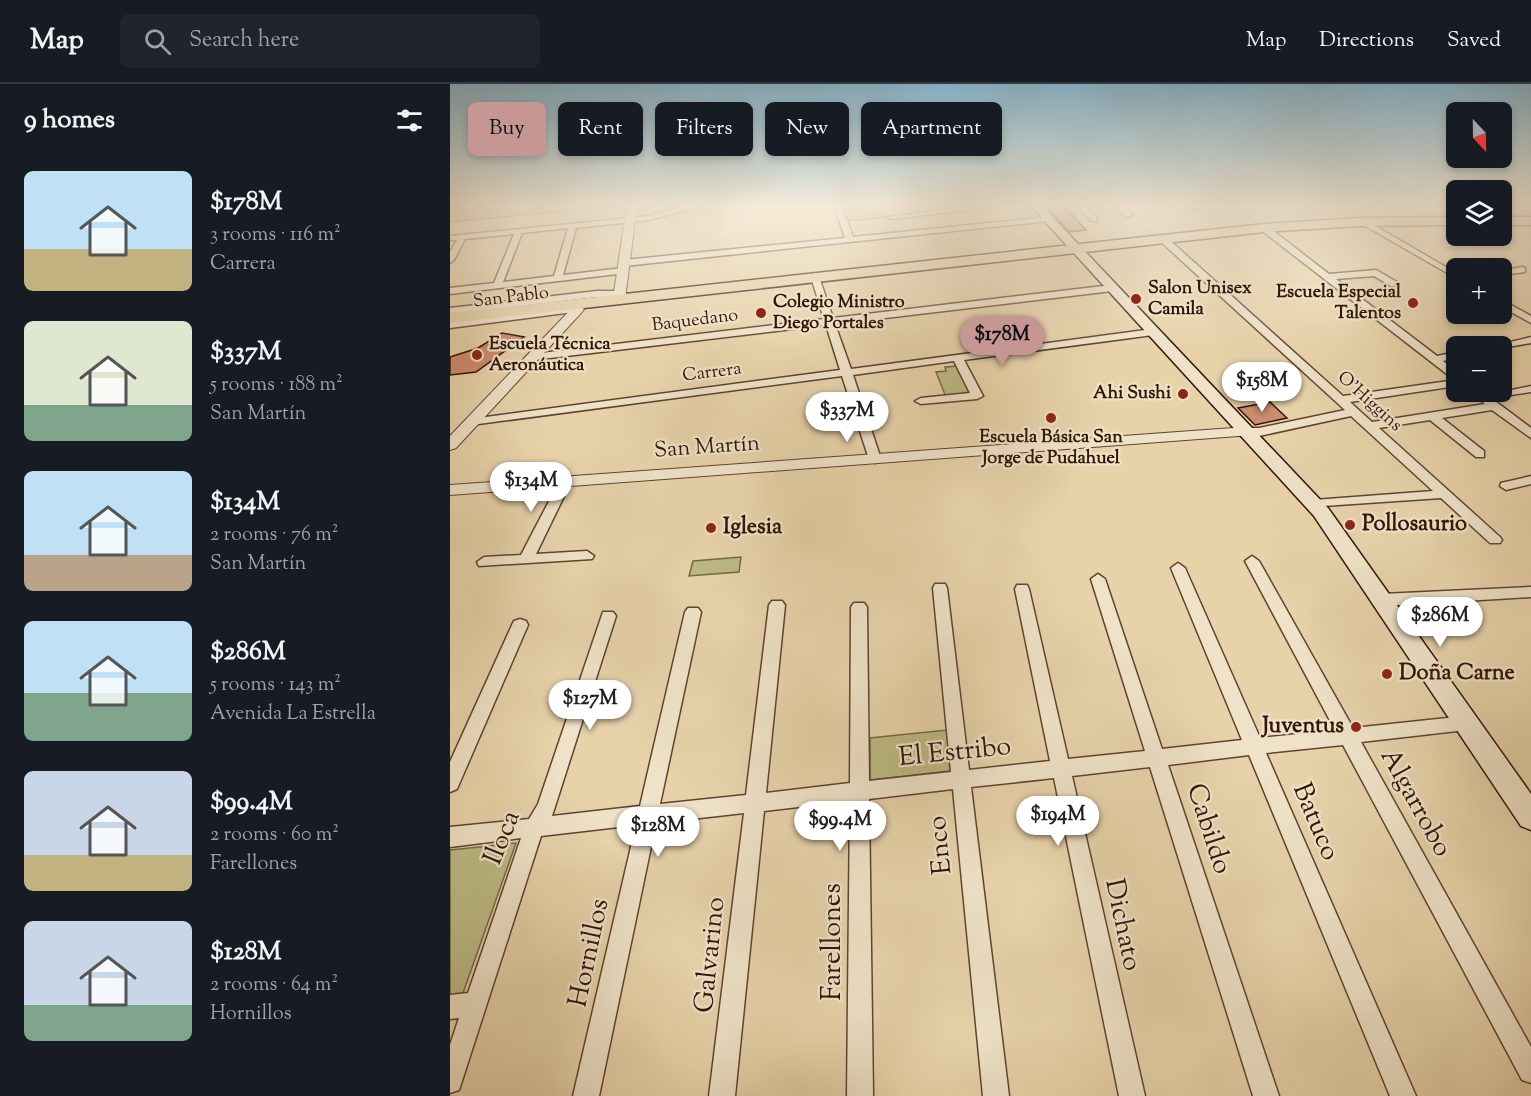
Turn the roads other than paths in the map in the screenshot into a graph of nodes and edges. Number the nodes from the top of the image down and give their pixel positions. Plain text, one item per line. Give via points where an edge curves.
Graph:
1 (511, 252) edge
2 (566, 252) edge
3 (625, 252) edge
4 (743, 252) edge
5 (1036, 252) edge
6 (1078, 252) edge
7 (1178, 252) edge
8 (1296, 252) edge
9 (1416, 252) edge
10 (623, 267) junction
11 (1446, 270) edge
12 (1522, 270) dead end
13 (1512, 272) edge
14 (815, 277) junction
15 (1328, 277) junction
16 (558, 279) junction
17 (1394, 284) dead end
18 (497, 286) junction
19 (1112, 288) junction
20 (450, 291) edge
21 (620, 297) junction
22 (578, 309) junction
23 (1512, 309) edge
24 (452, 317) edge
25 (1531, 320) edge
26 (829, 321) junction
27 (1153, 332) junction
28 (1531, 340) edge
29 (1512, 343) edge
30 (533, 357) junction
31 (1446, 357) edge
32 (958, 358) junction
33 (1435, 360) junction
34 (1446, 368) edge
35 (846, 373) junction
36 (1446, 384) edge
37 (1531, 389) edge
38 (1512, 391) edge
39 (1340, 400) junction
40 (921, 401) dead end
41 (1490, 402) edge
42 (1495, 406) junction
43 (1353, 412) junction
44 (1433, 416) junction
45 (471, 422) junction
46 (1369, 426) junction
47 (1247, 432) junction
48 (1531, 434) edge
49 (450, 445) edge
50 (1480, 454) dead end
51 (874, 459) junction
52 (1531, 480) edge
53 (565, 482) junction
54 (1506, 486) dead end
55 (450, 490) edge
56 (1444, 494) junction
57 (1314, 504) junction
58 (1495, 540) dead end
59 (587, 556) dead end
60 (526, 559) junction
61 (1252, 561) dead end
62 (484, 562) dead end
63 (1178, 568) dead end
64 (1098, 579) dead end
65 (940, 588) dead end
66 (1022, 589) dead end
67 (1531, 591) edge
68 (1382, 600) junction
69 (777, 605) dead end
70 (860, 607) dead end
71 (693, 612) dead end
72 (608, 616) dead end
73 (520, 625) dead end
74 (1466, 723) junction
75 (1348, 736) junction
76 (1254, 747) junction
77 (1156, 758) junction
78 (1060, 769) junction
79 (961, 780) junction
80 (450, 783) edge
81 (859, 791) junction
82 (755, 803) junction
83 (648, 815) junction
84 (1531, 818) edge
85 (534, 828) junction
86 (450, 837) edge
87 (475, 1004) junction
88 (450, 1007) edge
89 (1531, 1071) edge
90 (450, 1081) edge
91 (586, 1096) edge
92 (723, 1096) edge
93 (860, 1096) edge
94 (996, 1096) edge
95 (1132, 1096) edge
96 (1266, 1096) edge
97 (1403, 1096) edge

1 - 18 street
2 - 16 street
3 - 10 street
4 - 10 street
5 - 14 main road, San Pablo
6 - 19 main road
7 - 39 street, O'Higgins
8 - 15 street
9 - 11 street
10 - 16 street
10 - 21 street
12 - 13 street
14 - 21 main road, San Pablo
14 - 26 street
15 - 17 street via 1376,273
15 - 33 street
16 - 18 street
18 - 20 street
19 - 26 street, Baquedano
19 - 27 main road
21 - 22 main road
21 - 24 main road, San Pablo
22 - 24 street, San Pablo
22 - 30 street
23 - 25 street
26 - 30 street, Baquedano
26 - 35 street
27 - 32 street, Carrera
27 - 47 main road
28 - 29 street
30 - 45 street
31 - 33 street
32 - 35 street, Carrera
32 - 40 street via 978,396
33 - 34 street
35 - 45 street, Carrera
35 - 51 street
36 - 39 street
37 - 38 street
39 - 43 street, O'Higgins
41 - 42 street
42 - 44 street
42 - 48 street
43 - 46 street, O'Higgins
43 - 47 street, San Martín
44 - 46 street
44 - 50 street
45 - 49 street
46 - 56 street, O'Higgins
47 - 51 street, San Martín
47 - 57 main road
51 - 53 street, San Martín
52 - 54 street
53 - 55 street, San Martín
53 - 60 street
56 - 57 street
56 - 58 street, O'Higgins
57 - 68 main road
59 - 60 street
60 - 62 street
61 - 75 street, Algarrobo
63 - 76 street, Batuco
64 - 77 street, Cabildo
65 - 79 street, Enco
66 - 78 street, Dichato
67 - 68 street
68 - 74 main road
69 - 82 street, Galvarino
70 - 81 street, Farellones
71 - 83 street, Hornillos
72 - 85 street, Iloca via 546,808
73 - 80 street
74 - 75 street, El Estribo
74 - 84 main road
75 - 76 street, El Estribo
75 - 89 street, Algarrobo
76 - 77 street, El Estribo
76 - 97 street, Batuco
77 - 78 street, El Estribo
77 - 96 street, Cabildo
78 - 79 street, El Estribo
78 - 95 street, Dichato
79 - 81 street, El Estribo
79 - 94 street, Enco
81 - 82 street, El Estribo
81 - 93 street, Farellones
82 - 83 street, El Estribo
82 - 92 street, Galvarino
83 - 85 street, El Estribo
83 - 91 street, Hornillos
85 - 86 street, El Estribo
85 - 87 street, Iloca
87 - 88 street
87 - 90 street, Iloca

